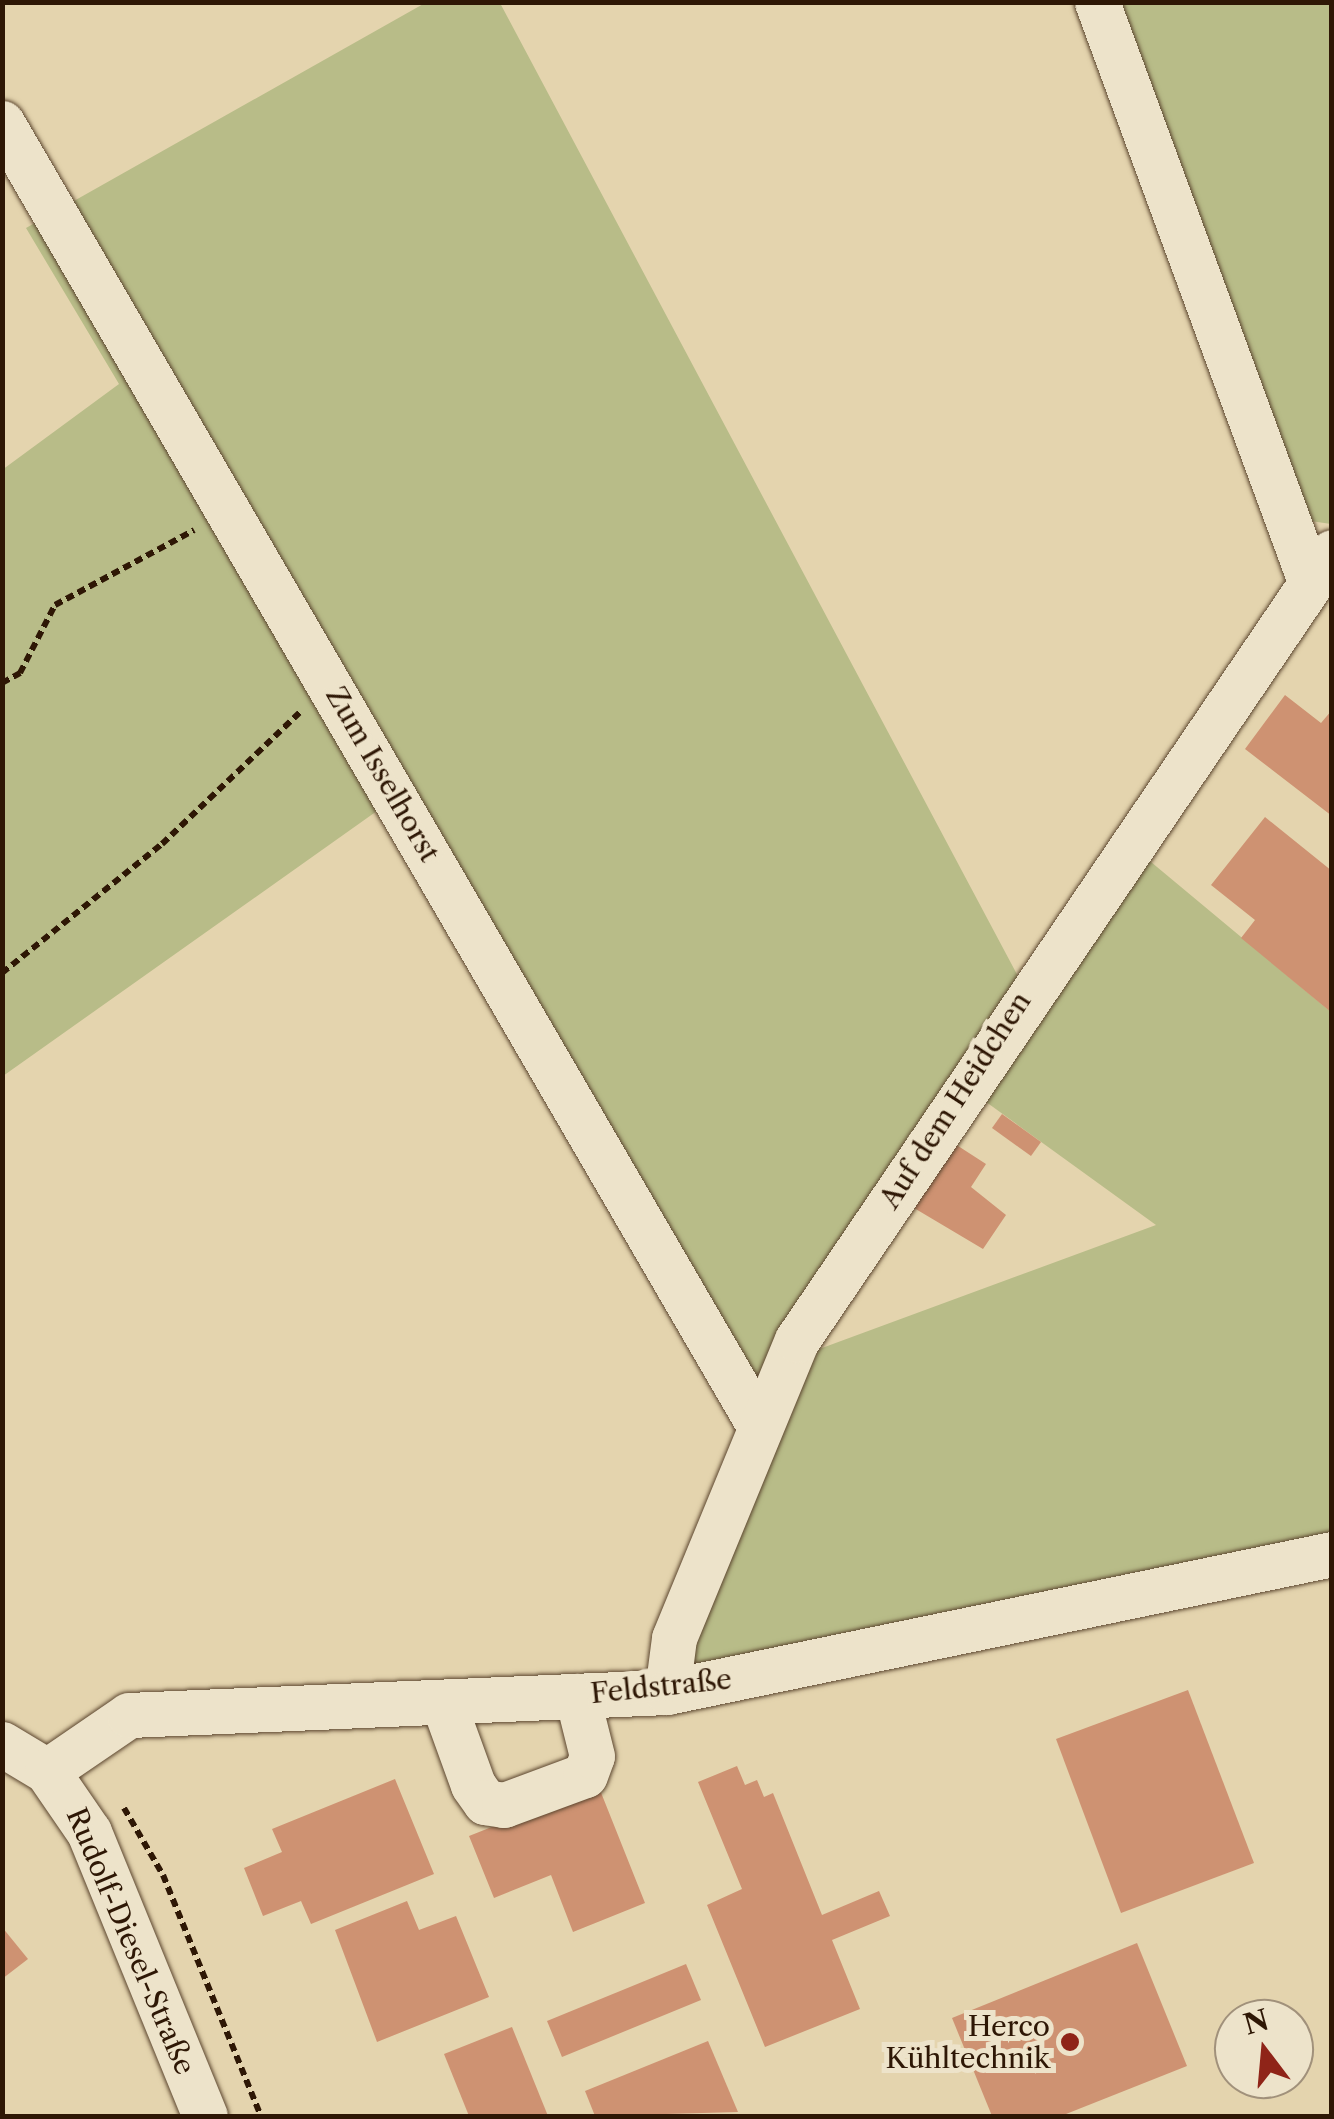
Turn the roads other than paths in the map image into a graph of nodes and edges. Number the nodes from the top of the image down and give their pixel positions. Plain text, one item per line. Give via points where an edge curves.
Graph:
1 (1096, 2) edge
2 (2, 123) edge
3 (1321, 566) edge
4 (760, 1427) junction
5 (1332, 1554) edge
6 (667, 1692) junction
7 (577, 1696) junction
8 (443, 1702) junction
9 (2, 1744) edge
10 (47, 1771) junction
11 (205, 2116) edge

1 - 3 street
2 - 4 street, Zum Isselhorst
3 - 4 street, Auf dem Heidchen via 797,1340
4 - 6 street, Auf dem Heidchen via 674,1638
5 - 6 street, Feldstraße
6 - 7 street, Feldstraße
7 - 8 street, Feldstraße
7 - 8 street via 592,1756 585,1775 504,1805 485,1802 473,1785
8 - 10 street, Feldstraße via 129,1715
9 - 10 street
10 - 11 street, Rudolf-Diesel-Straße via 89,1832

